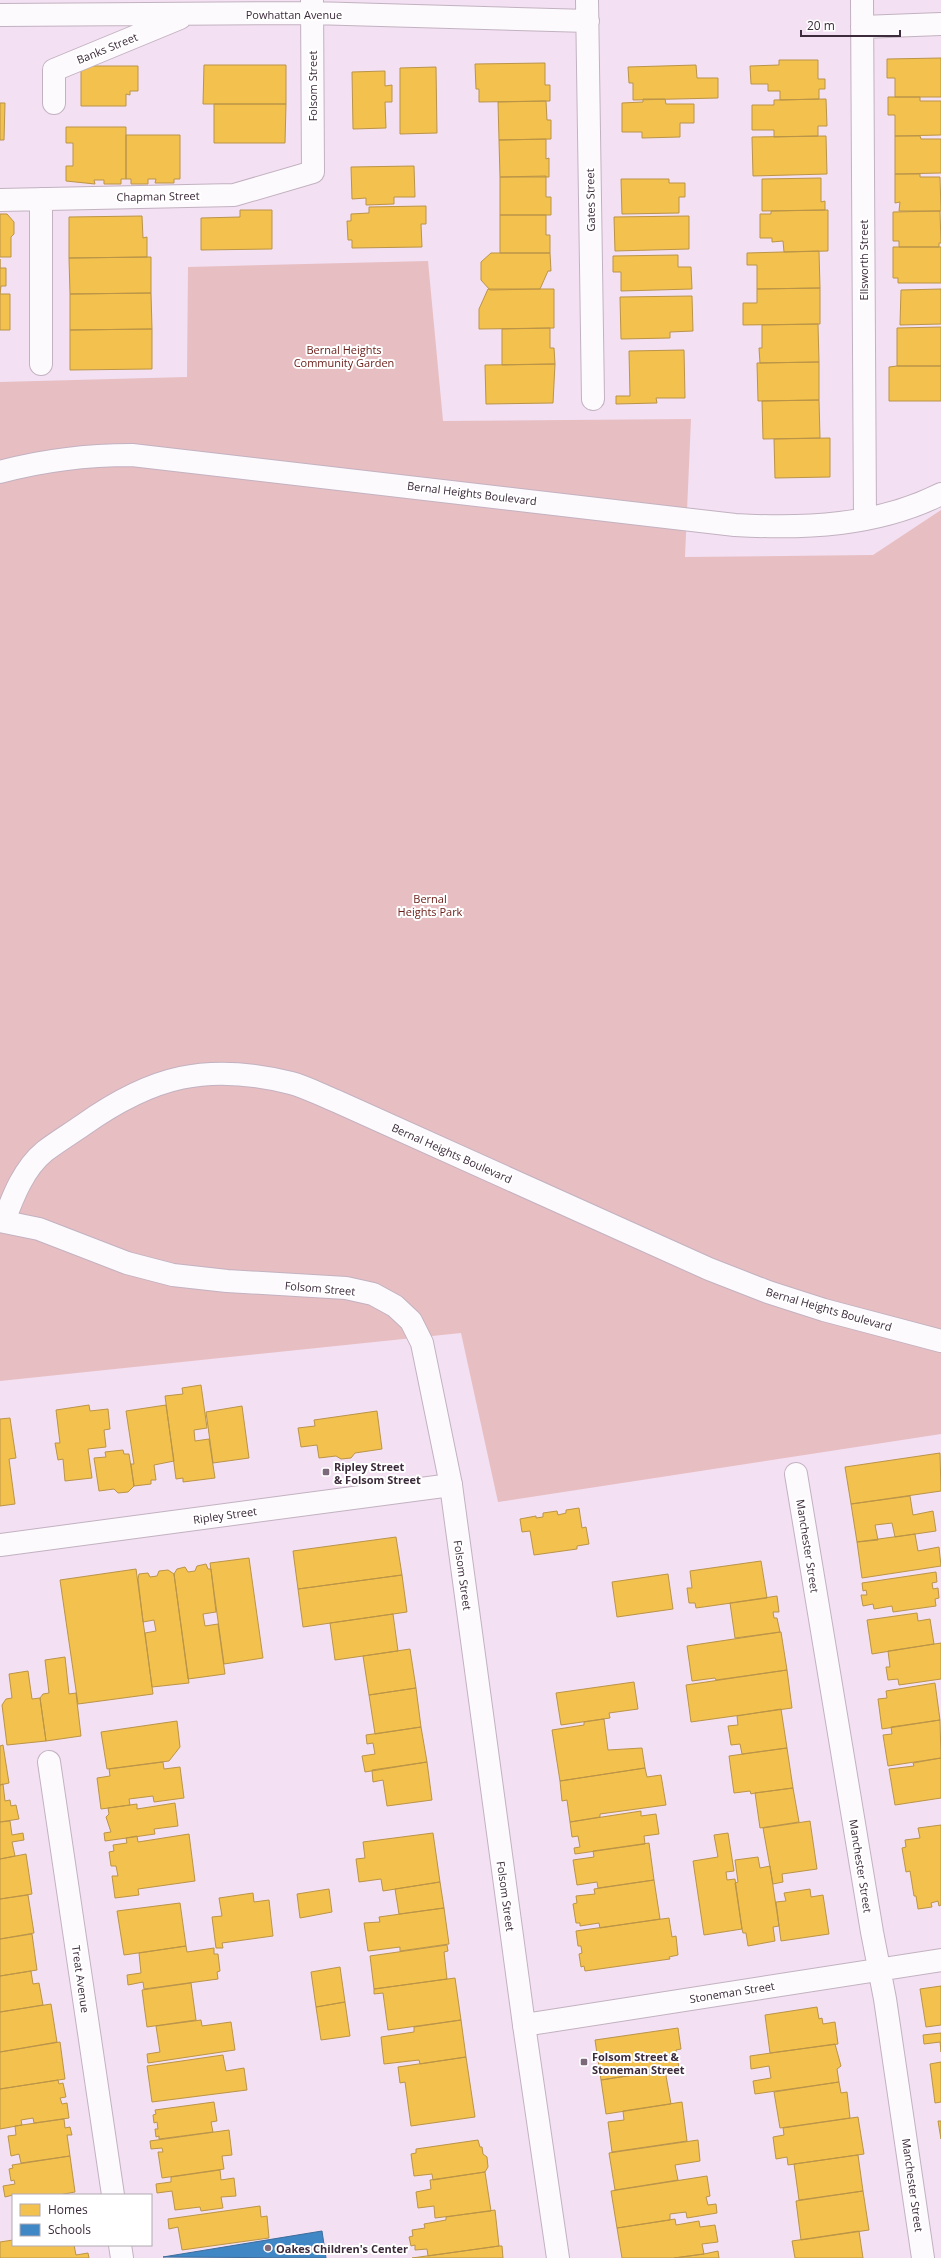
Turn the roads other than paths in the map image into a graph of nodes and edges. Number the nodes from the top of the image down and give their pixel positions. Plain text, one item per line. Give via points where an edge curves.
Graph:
1 (862, 0) edge
2 (312, 7) edge
3 (38, 8) edge
4 (587, 10) edge
5 (190, 14) junction
6 (0, 15) edge
7 (941, 24) edge
8 (862, 27) junction
9 (54, 103) dead end
10 (313, 172) joint
11 (41, 199) junction
12 (0, 200) edge
13 (41, 364) dead end
14 (593, 399) dead end
15 (0, 472) edge
16 (941, 494) edge
17 (865, 520) junction
18 (2, 1221) edge
19 (941, 1341) edge
20 (796, 1474) dead end
21 (451, 1484) junction
22 (0, 1545) edge
23 (49, 1762) dead end
24 (941, 1960) edge
25 (879, 1970) junction
26 (524, 2025) junction
27 (113, 2194) edge
28 (120, 2246) edge
29 (122, 2258) edge
30 (558, 2258) edge
31 (924, 2258) edge

1 - 8 street, Ellsworth Street
2 - 4 street, Powhattan Avenue
2 - 5 street, Powhattan Avenue
2 - 10 street, Folsom Street
3 - 5 street, Powhattan Avenue
3 - 6 street, Powhattan Avenue
4 - 14 street, Gates Street
5 - 9 street, Banks Street via 54,70
7 - 8 street
8 - 17 street, Ellsworth Street
10 - 11 street, Chapman Street via 234,195
11 - 12 street, Chapman Street
11 - 13 street
15 - 17 street, Bernal Heights Boulevard via 57,459 94,455 132,456 735,525 823,526
16 - 17 street, Bernal Heights Boulevard
18 - 19 street, Bernal Heights Boulevard via 27,1172 45,1152 114,1103 155,1083 198,1074 245,1074 292,1083 336,1101 709,1269 768,1292 824,1310
18 - 21 street, Folsom Street via 40,1229 127,1263 173,1275 226,1281 346,1288 373,1294 395,1306 411,1321 422,1343
20 - 25 street, Manchester Street
21 - 22 street, Ripley Street
21 - 26 street, Folsom Street
23 - 27 street, Treat Avenue
24 - 25 street, Stoneman Street
25 - 26 street, Stoneman Street
25 - 31 street, Manchester Street
26 - 30 street, Folsom Street
28 - 29 street

